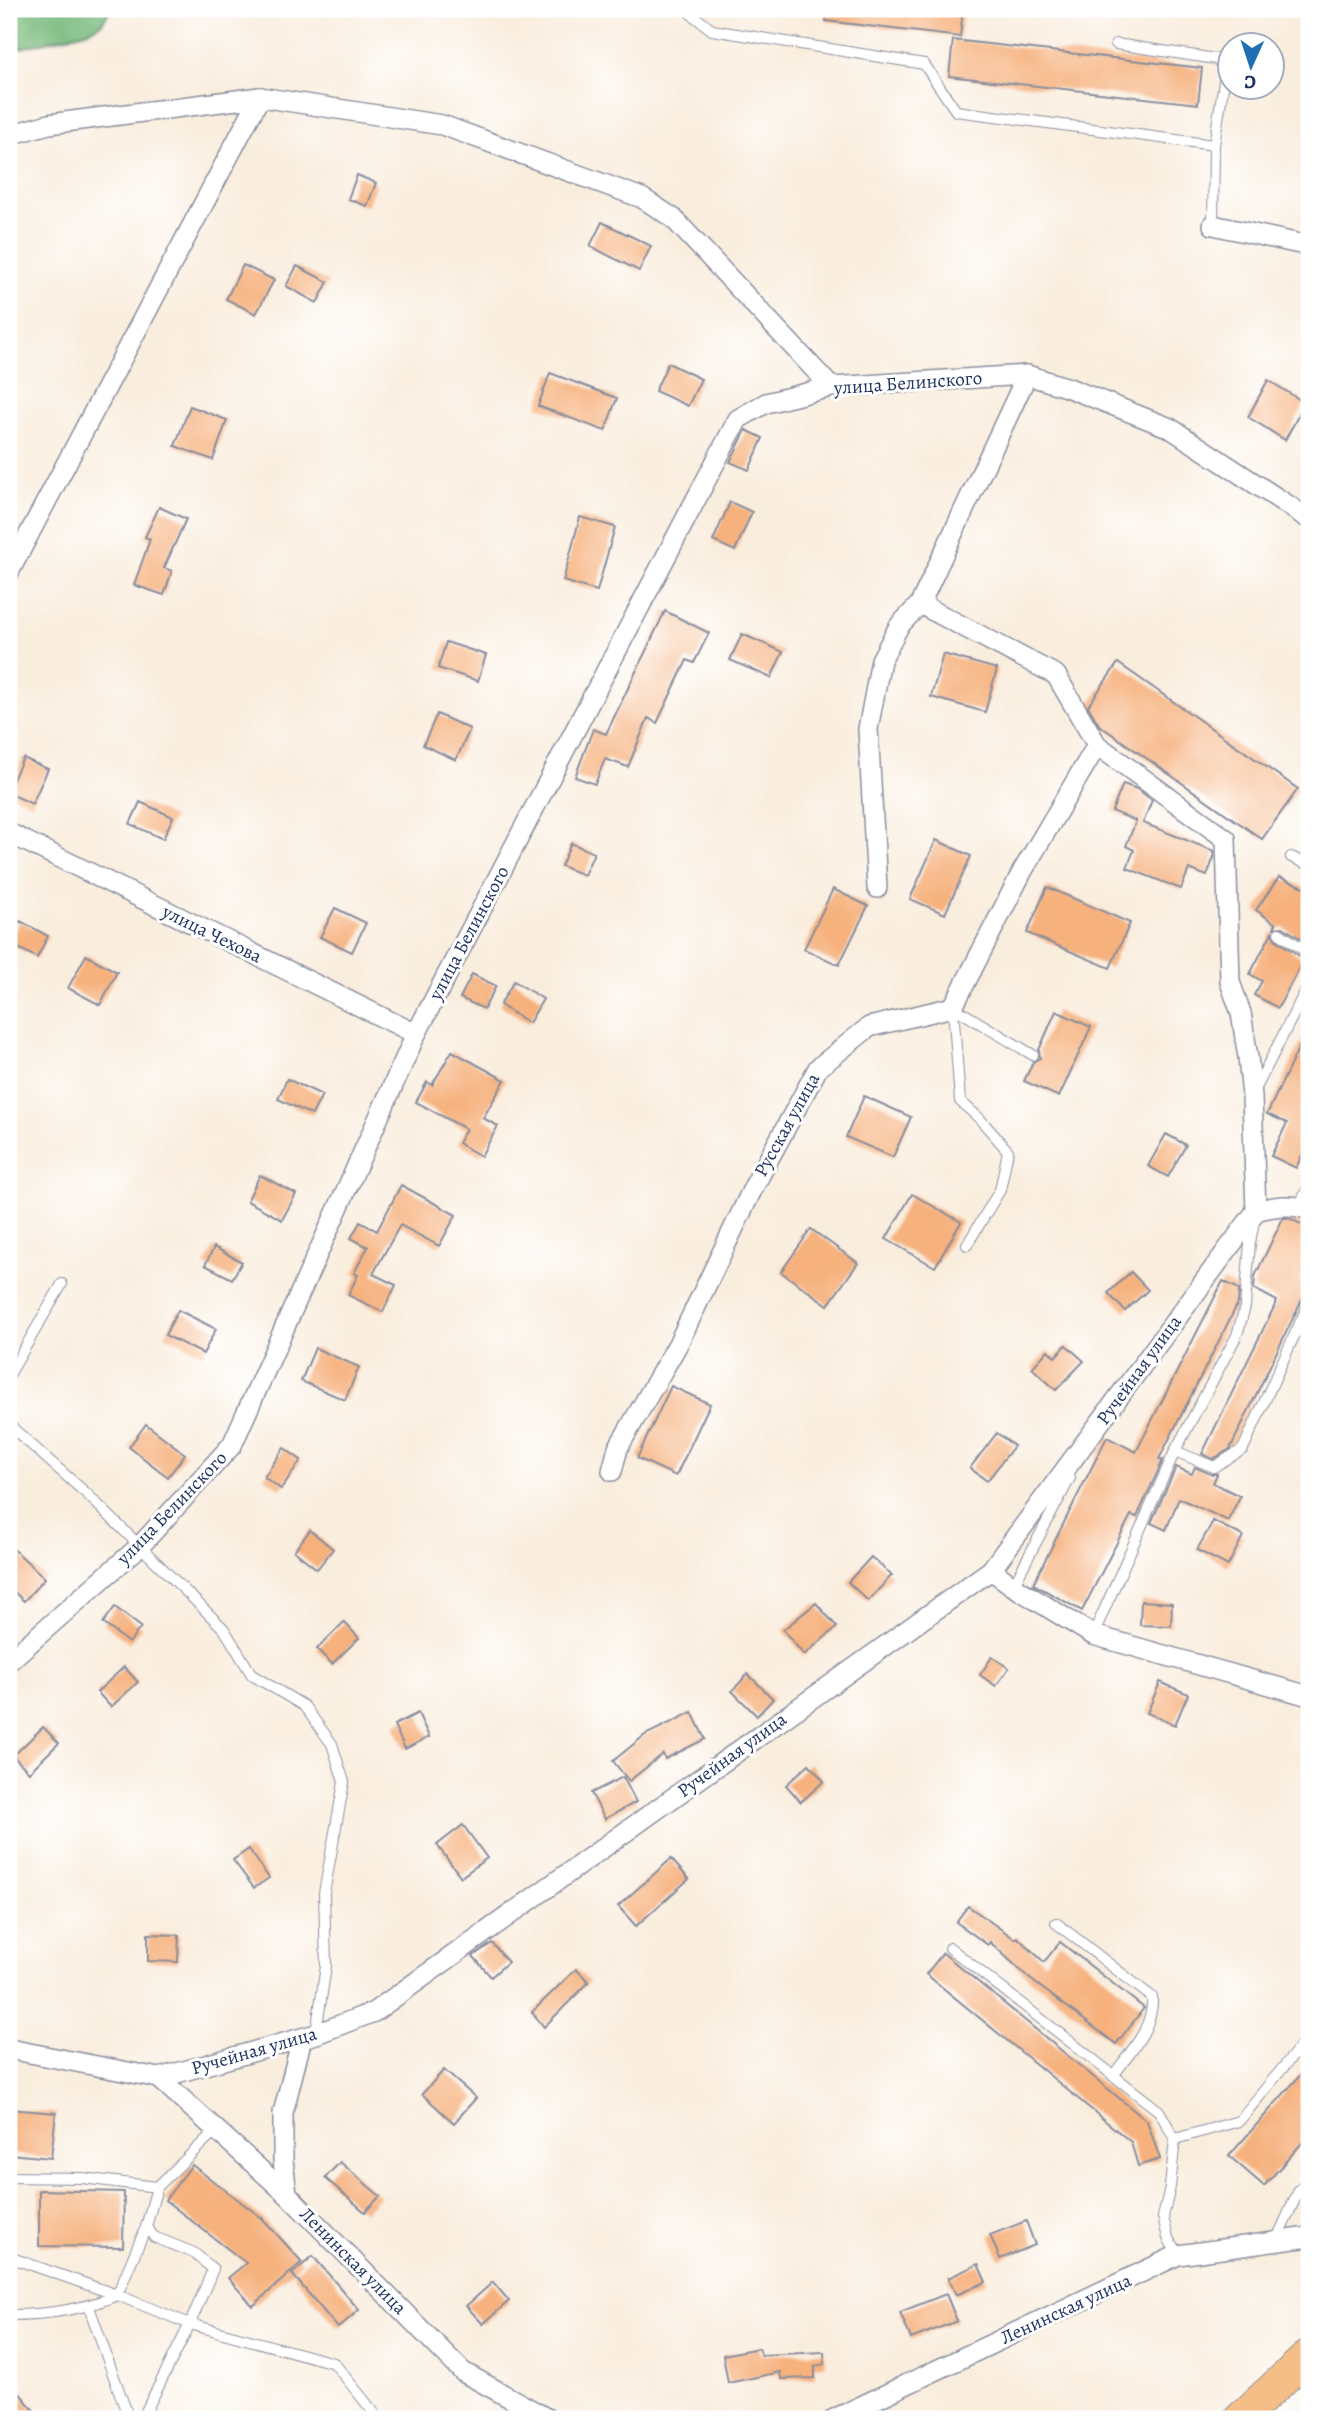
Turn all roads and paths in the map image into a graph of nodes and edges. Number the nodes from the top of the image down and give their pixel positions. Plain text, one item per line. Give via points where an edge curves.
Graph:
1 (691, 9) edge
2 (1116, 44) dead end
3 (260, 97) junction
4 (9, 135) edge
5 (1214, 145) junction
6 (1213, 225) joint
7 (1309, 246) edge
8 (1027, 375) junction
9 (831, 387) junction
10 (1309, 519) edge
11 (9, 572) edge
12 (920, 604) junction
13 (1097, 745) junction
14 (9, 833) edge
15 (1291, 857) dead end
16 (1309, 864) edge
17 (877, 888) dead end
18 (1279, 933) dead end
19 (1309, 953) edge
20 (1309, 984) edge
21 (953, 1007) junction
22 (416, 1034) junction
23 (1033, 1055) dead end
24 (1252, 1096) junction
25 (1309, 1186) edge
26 (1304, 1208) edge
27 (1256, 1211) junction
28 (967, 1245) dead end
29 (62, 1284) dead end
30 (1309, 1303) edge
31 (9, 1375) edge
32 (9, 1425) edge
33 (1175, 1451) junction
34 (612, 1471) dead end
35 (1070, 1478) dead end
36 (141, 1546) junction
37 (991, 1570) junction
38 (1013, 1586) junction
39 (1093, 1635) junction
40 (9, 1661) edge
41 (1309, 1696) edge
42 (1056, 1923) dead end
43 (950, 1948) dead end
44 (309, 2036) junction
45 (1309, 2036) edge
46 (9, 2049) edge
47 (1113, 2076) junction
48 (159, 2078) junction
49 (216, 2130) junction
50 (1175, 2138) junction
51 (9, 2177) edge
52 (1309, 2179) edge
53 (157, 2187) junction
54 (286, 2194) junction
55 (146, 2227) junction
56 (1309, 2237) edge
57 (1276, 2241) junction
58 (1178, 2256) junction
59 (9, 2257) edge
60 (117, 2295) junction
61 (89, 2307) junction
62 (9, 2315) edge
63 (190, 2324) junction
64 (1309, 2355) edge
65 (129, 2419) edge
66 (142, 2419) edge
67 (379, 2419) edge
68 (548, 2419) edge
69 (834, 2419) edge
70 (1240, 2419) edge

1 - 5 lane via 690,13 712,30 924,64 956,111
2 - 5 lane via 1216,59 1226,69
3 - 4 street via 49,124
3 - 9 street via 442,125 642,198 673,218
3 - 11 street
5 - 6 lane
6 - 7 street
8 - 9 street, улица Белинского
8 - 10 street via 1170,428
8 - 12 street
9 - 22 street, улица Белинского via 766,403 738,419
12 - 13 street via 1056,675
12 - 17 street via 899,626 881,660 868,729
13 - 21 street via 1022,872
13 - 24 street via 1226,839 1230,982 1241,1013
14 - 22 street, улица Чехова
15 - 16 lane
18 - 19 lane
20 - 24 lane
21 - 23 lane
21 - 28 lane via 960,1101 1008,1151 1000,1190
21 - 34 street, Русская улица via 869,1027 818,1068 753,1188 678,1344 618,1448
22 - 36 street, улица Белинского via 232,1444
24 - 27 street
25 - 26 lane
26 - 27 street via 1277,1206
27 - 33 lane via 1245,1307 1237,1335
27 - 37 street, Ручейная улица
29 - 31 lane
30 - 33 lane via 1243,1449 1214,1467
32 - 36 lane
33 - 39 lane
35 - 38 lane
36 - 40 street, улица Белинского
36 - 44 lane via 224,1629 252,1675 304,1706 332,1744 344,1782 324,1893 327,1966
37 - 38 street
37 - 44 street, Ручейная улица via 374,2012
38 - 39 street
39 - 41 street
42 - 47 lane via 1152,1997 1149,2024
43 - 47 lane
44 - 48 street, Ручейная улица
44 - 54 street, Ленинская улица via 283,2113
45 - 50 lane via 1239,2121
46 - 48 street, Ручейная улица
47 - 50 lane via 1159,2110
48 - 49 street
49 - 53 lane
49 - 54 street
50 - 58 lane via 1163,2217
51 - 53 lane via 82,2178
52 - 57 lane via 1299,2190
53 - 55 lane
54 - 68 street, Ленинская улица via 463,2372
55 - 60 lane
55 - 63 lane via 154,2237 194,2253 213,2269
56 - 57 street, Ленинская улица
57 - 58 street, Ленинская улица
58 - 69 street, Ленинская улица
59 - 60 lane
60 - 61 lane
60 - 63 lane
61 - 62 lane
61 - 65 lane
63 - 66 lane
63 - 67 lane via 334,2364
64 - 70 main road

